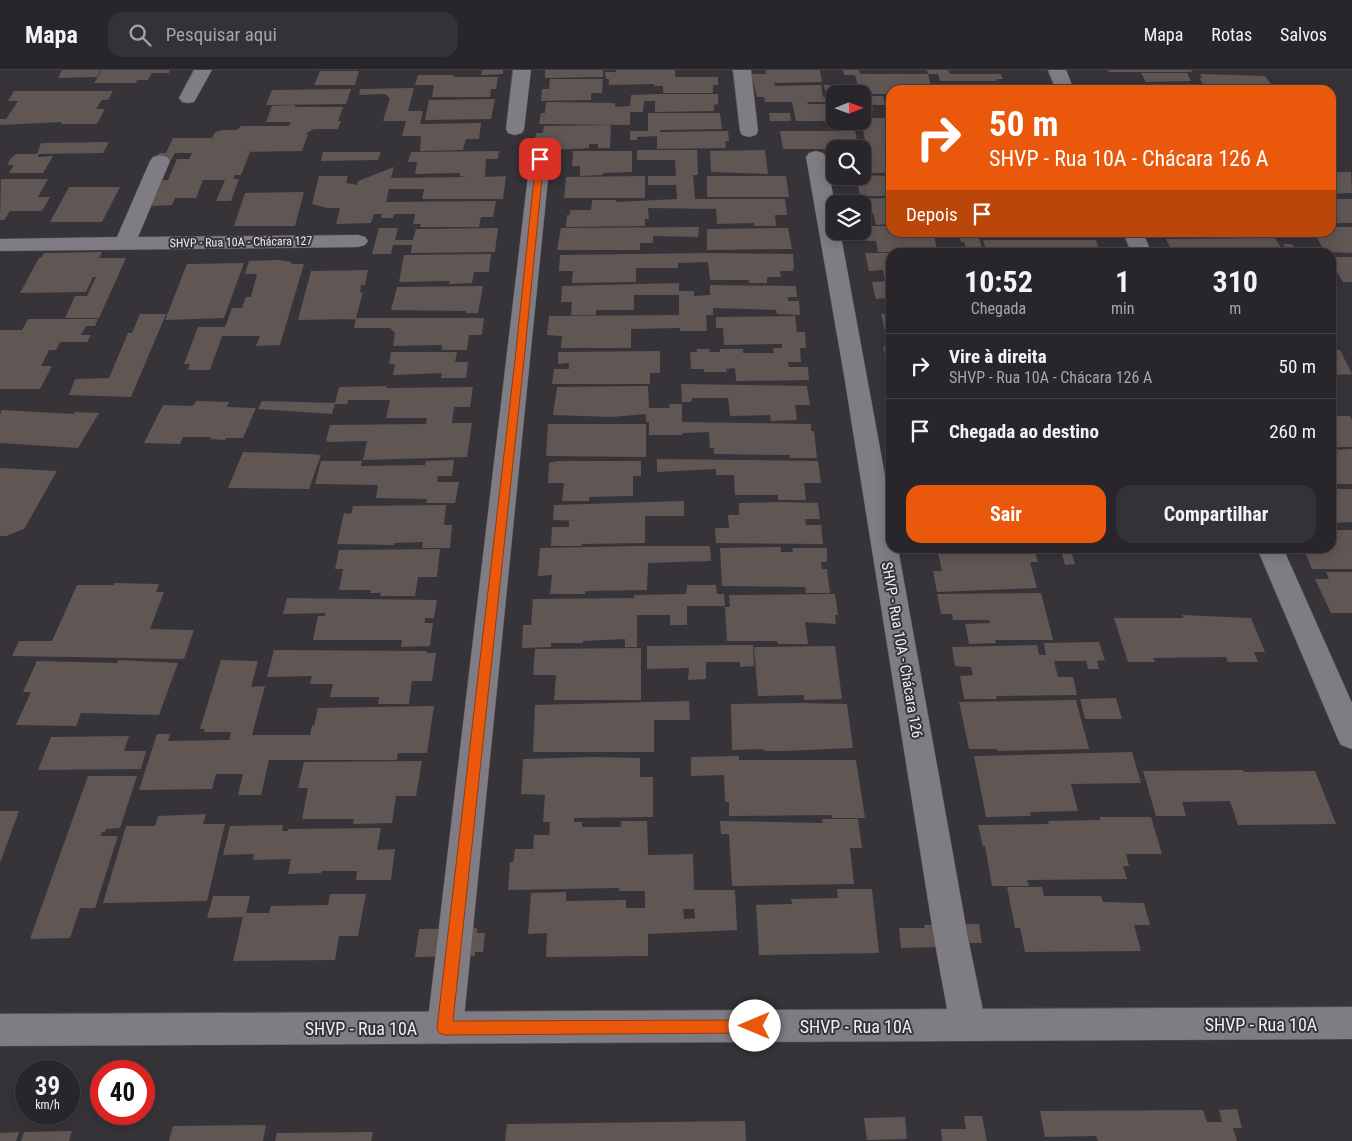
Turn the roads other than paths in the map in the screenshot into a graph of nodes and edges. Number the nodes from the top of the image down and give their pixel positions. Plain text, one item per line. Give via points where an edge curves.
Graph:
1 (203, 70) edge
2 (522, 70) edge
3 (742, 70) edge
4 (1056, 70) edge
5 (1063, 85) edge
6 (188, 98) dead end
7 (514, 129) dead end
8 (749, 131) dead end
9 (816, 157) dead end
10 (540, 159) dead end
11 (160, 161) dead end
12 (358, 241) dead end
13 (125, 243) junction
14 (2, 248) edge
15 (1272, 553) edge
16 (1352, 737) edge
17 (1352, 1024) edge
18 (968, 1025) junction
19 (445, 1028) junction
20 (0, 1030) edge

1 - 6 street
2 - 7 street
3 - 8 street
4 - 5 street
9 - 18 street, SHVP - Rua 10A - Chácara 126
10 - 19 street
11 - 13 street
12 - 13 street, SHVP - Rua 10A - Chácara 127
13 - 14 street, SHVP - Rua 10A - Chácara 127
15 - 16 street
17 - 18 street, SHVP - Rua 10A
18 - 19 street, SHVP - Rua 10A
19 - 20 street, SHVP - Rua 10A

